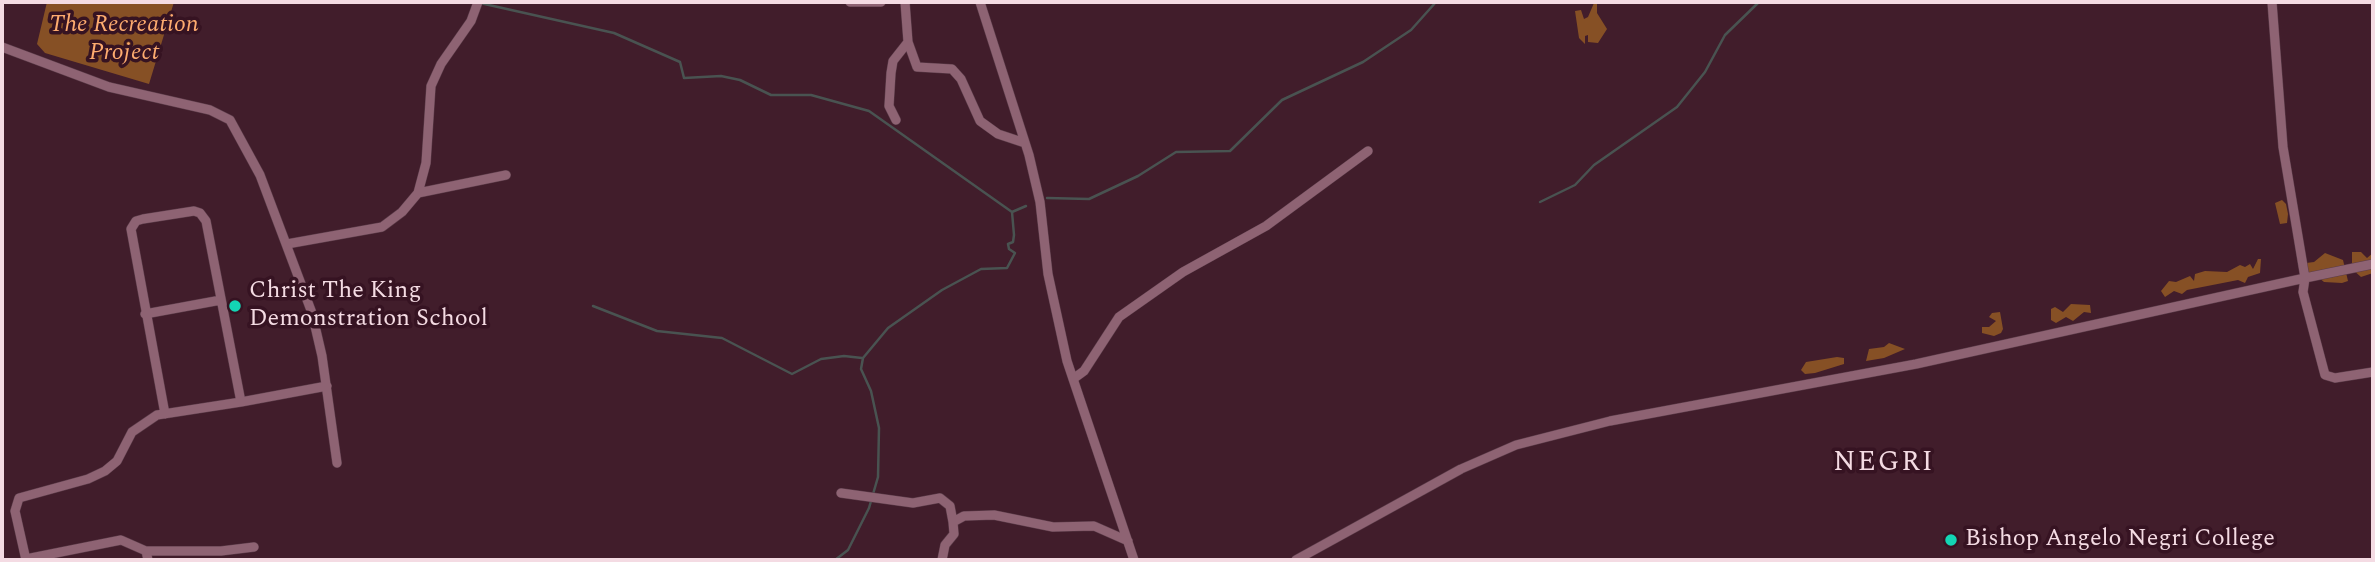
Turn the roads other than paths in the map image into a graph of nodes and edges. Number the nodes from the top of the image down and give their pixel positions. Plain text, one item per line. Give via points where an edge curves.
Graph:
1 (478, 2) edge
2 (850, 2) edge
3 (881, 2) edge
4 (905, 2) edge
5 (980, 2) edge
6 (2272, 2) edge
7 (908, 42) junction
8 (2, 47) edge
9 (896, 120) dead end
10 (1025, 142) junction
11 (1368, 151) dead end
12 (506, 174) dead end
13 (418, 193) junction
14 (287, 243) junction
15 (2373, 264) edge
16 (2305, 278) junction
17 (221, 300) junction
18 (145, 314) junction
19 (2373, 372) edge
20 (1073, 379) junction
21 (327, 386) junction
22 (241, 402) junction
23 (165, 414) junction
24 (337, 463) dead end
25 (841, 494) dead end
26 (950, 506) junction
27 (964, 516) junction
28 (953, 522) junction
29 (1128, 541) junction
30 (254, 547) dead end
31 (147, 556) edge
32 (26, 560) edge
33 (942, 560) edge
34 (1134, 560) edge
35 (1296, 560) edge

1 - 13 street via 432,86 426,163
2 - 3 street
4 - 7 street
5 - 10 street
6 - 16 street via 2283,147
7 - 9 street via 893,61 891,73 889,106
7 - 10 street via 917,67 952,69 980,121 998,134
8 - 14 street via 109,87 225,116 246,146
10 - 20 street via 1040,202 1051,289
11 - 20 street via 1266,226 1183,272 1119,317 1084,371
12 - 13 street
13 - 14 street via 382,228
14 - 21 street via 312,313
15 - 16 street
16 - 19 street via 2303,292 2325,375 2335,378
16 - 35 street via 1916,364 1610,421 1516,445 1461,469
17 - 18 street
17 - 18 street via 204,216 194,211 173,212 136,221 131,229
17 - 22 street
18 - 23 street
20 - 29 street
21 - 22 street
21 - 24 street
22 - 23 street
23 - 32 street via 140,424 117,461 105,471 19,498 15,512
25 - 26 street via 914,503 937,497
26 - 27 street
26 - 28 street
27 - 28 street
27 - 29 street via 994,515 1053,527 1094,526
28 - 33 street via 954,534 944,545
29 - 34 street
30 - 31 street
31 - 32 street via 121,540

